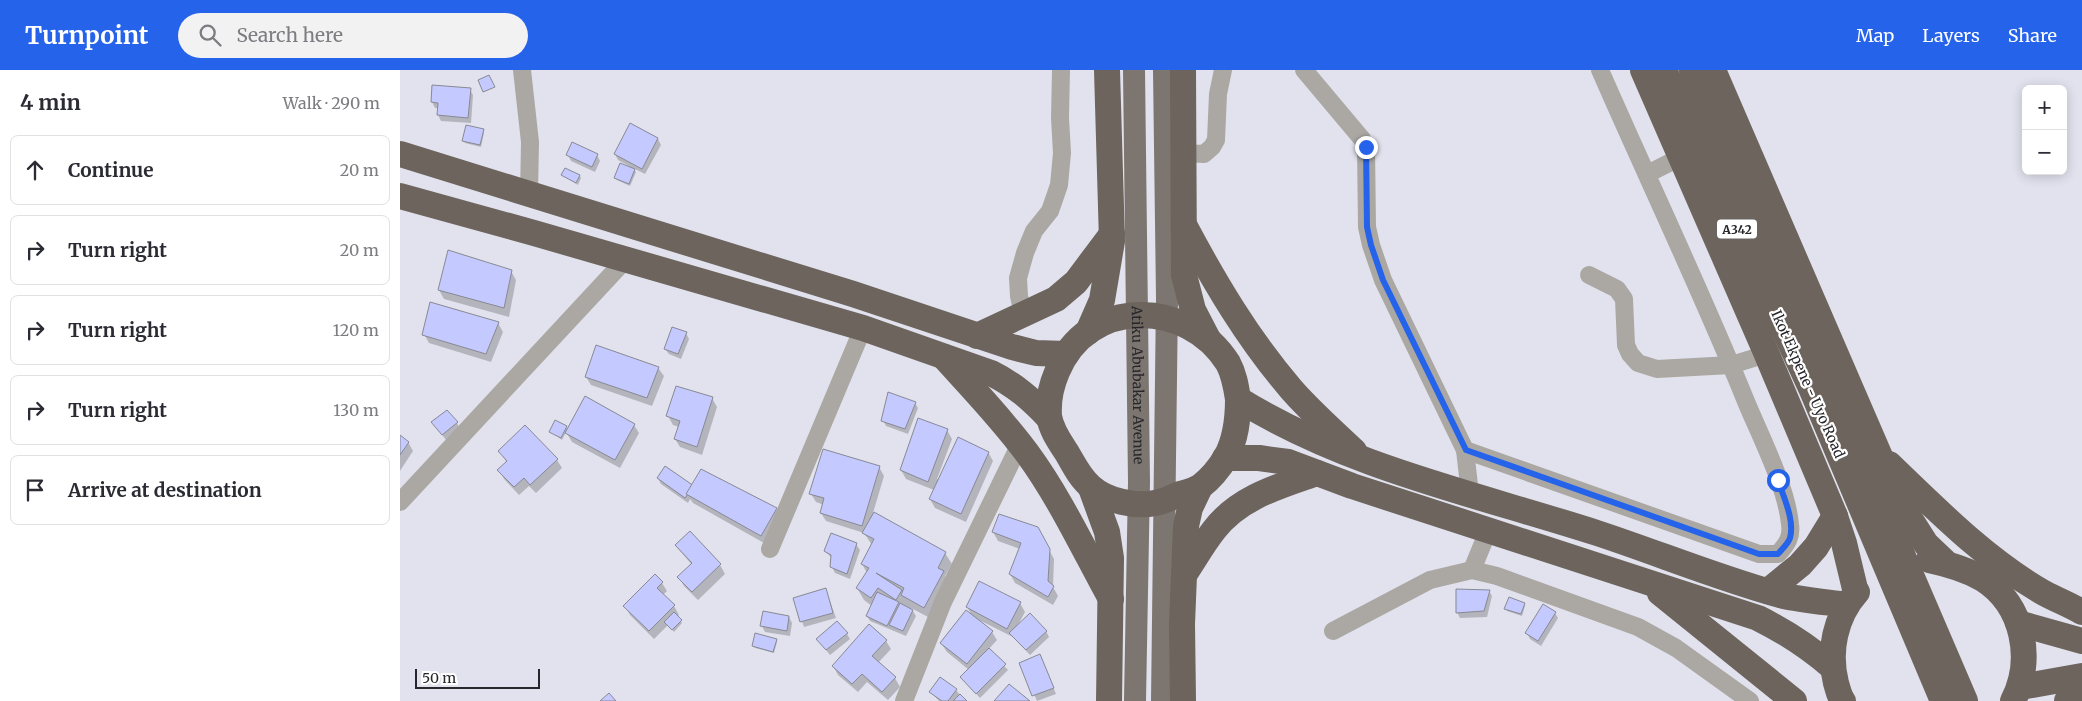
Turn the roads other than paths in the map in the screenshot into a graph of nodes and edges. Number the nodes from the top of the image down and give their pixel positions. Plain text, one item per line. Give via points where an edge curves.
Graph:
1 (522, 70) edge
2 (1061, 70) edge
3 (1107, 70) edge
4 (1134, 70) edge
5 (1164, 70) edge
6 (1183, 70) edge
7 (1223, 70) edge
8 (1304, 70) edge
9 (1600, 70) edge
10 (1643, 70) edge
11 (1664, 70) edge
12 (1692, 70) edge
13 (1713, 70) edge
14 (400, 154) edge
15 (1682, 157) junction
16 (1175, 158) junction
17 (1647, 174) junction
18 (529, 194) junction
19 (400, 196) edge
20 (1184, 225) junction
21 (1112, 233) junction
22 (626, 259) junction
23 (1589, 275) dead end
24 (1023, 315) junction
25 (863, 328) junction
26 (1088, 332) junction
27 (978, 336) junction
28 (1211, 343) junction
29 (1066, 354) junction
30 (1767, 354) junction
31 (944, 357) junction
32 (1731, 365) junction
33 (1820, 386) junction
34 (1238, 399) junction
35 (1049, 418) junction
36 (1020, 444) junction
37 (1466, 450) junction
38 (1881, 456) junction
39 (1225, 458) junction
40 (1362, 459) junction
41 (1318, 474) junction
42 (1200, 487) junction
43 (1091, 488) junction
44 (1470, 494) junction
45 (400, 502) edge
46 (1835, 516) junction
47 (1488, 531) junction
48 (770, 549) dead end
49 (1946, 563) junction
50 (1472, 570) junction
51 (1183, 576) junction
52 (1646, 581) junction
53 (1768, 591) junction
54 (1111, 599) junction
55 (1851, 599) junction
56 (2082, 612) edge
57 (2018, 623) junction
58 (1333, 631) dead end
59 (2082, 641) edge
60 (1832, 667) junction
61 (2082, 676) edge
62 (2082, 684) edge
63 (2017, 694) edge
64 (904, 701) edge
65 (1109, 701) edge
66 (1135, 701) edge
67 (1162, 701) edge
68 (1183, 701) edge
69 (1750, 701) edge
70 (1794, 701) edge
71 (1842, 701) edge
72 (1943, 701) edge
73 (1965, 701) edge
74 (2066, 701) edge

1 - 18 street via 530,142
2 - 24 street via 1059,185 1050,211 1034,231 1024,253 1018,278
3 - 21 highway
4 - 66 main road, Atiku Abubakar Avenue via 1139,472
5 - 16 main road, Atiku Abubakar Avenue
6 - 16 highway
7 - 16 street via 1218,94 1216,140 1204,154
8 - 37 street via 1366,147 1367,227 1371,245 1383,280
9 - 17 street
10 - 15 highway
11 - 33 highway, Ikot Ekpene - Uyo Road / A342
12 - 33 highway, Ikot Ekpene - Uyo Road / A342
13 - 38 highway
14 - 18 highway
15 - 17 street
15 - 30 highway
16 - 20 highway
16 - 67 main road, Atiku Abubakar Avenue via 1167,298
17 - 32 street
18 - 27 highway
19 - 22 highway
20 - 28 highway via 1187,292 1200,326
20 - 40 highway via 1228,303 1262,353 1292,390
21 - 24 highway via 1076,282 1056,299
21 - 26 highway via 1102,300
22 - 25 highway
22 - 45 street
23 - 32 street via 1617,289 1624,299 1626,345 1638,363 1657,369
24 - 27 highway
25 - 31 highway
25 - 48 street
26 - 28 highway via 1122,317 1154,315 1185,324
26 - 29 highway
27 - 29 highway via 1036,353
28 - 34 highway via 1228,363
29 - 35 highway via 1052,384
30 - 32 street
30 - 46 highway
31 - 35 highway via 1010,382
31 - 36 highway
32 - 37 street via 1788,512 1790,536 1778,554 1759,554
33 - 72 highway, Ikot Ekpene - Uyo Road / A342
33 - 73 highway, Ikot Ekpene - Uyo Road / A342
34 - 39 highway via 1234,439
34 - 40 highway via 1308,438
35 - 43 highway via 1077,471
36 - 54 highway via 1054,494
36 - 64 street via 943,602
37 - 44 street
38 - 49 highway via 1906,514 1926,544
38 - 56 highway via 1956,528 2004,566 2044,593
39 - 41 highway via 1288,462
39 - 42 highway
40 - 44 highway
41 - 47 highway
41 - 51 highway via 1266,491 1234,510 1213,530
42 - 43 highway via 1156,503 1139,505 1107,497
42 - 51 highway via 1186,526
43 - 54 highway via 1107,532
44 - 53 highway
46 - 53 highway via 1816,548
46 - 55 highway via 1844,543
47 - 50 street
47 - 52 highway
49 - 55 highway via 1929,560 1897,565 1868,582
49 - 57 highway via 1985,580 2011,608
50 - 58 street via 1430,580
50 - 69 street via 1638,627 1676,648
51 - 68 highway
52 - 60 highway via 1767,623 1793,637
52 - 70 highway
53 - 55 highway via 1782,595
54 - 65 highway
55 - 60 highway via 1834,635
57 - 59 highway
57 - 63 highway via 2025,655
60 - 71 highway
61 - 63 highway
62 - 74 highway

